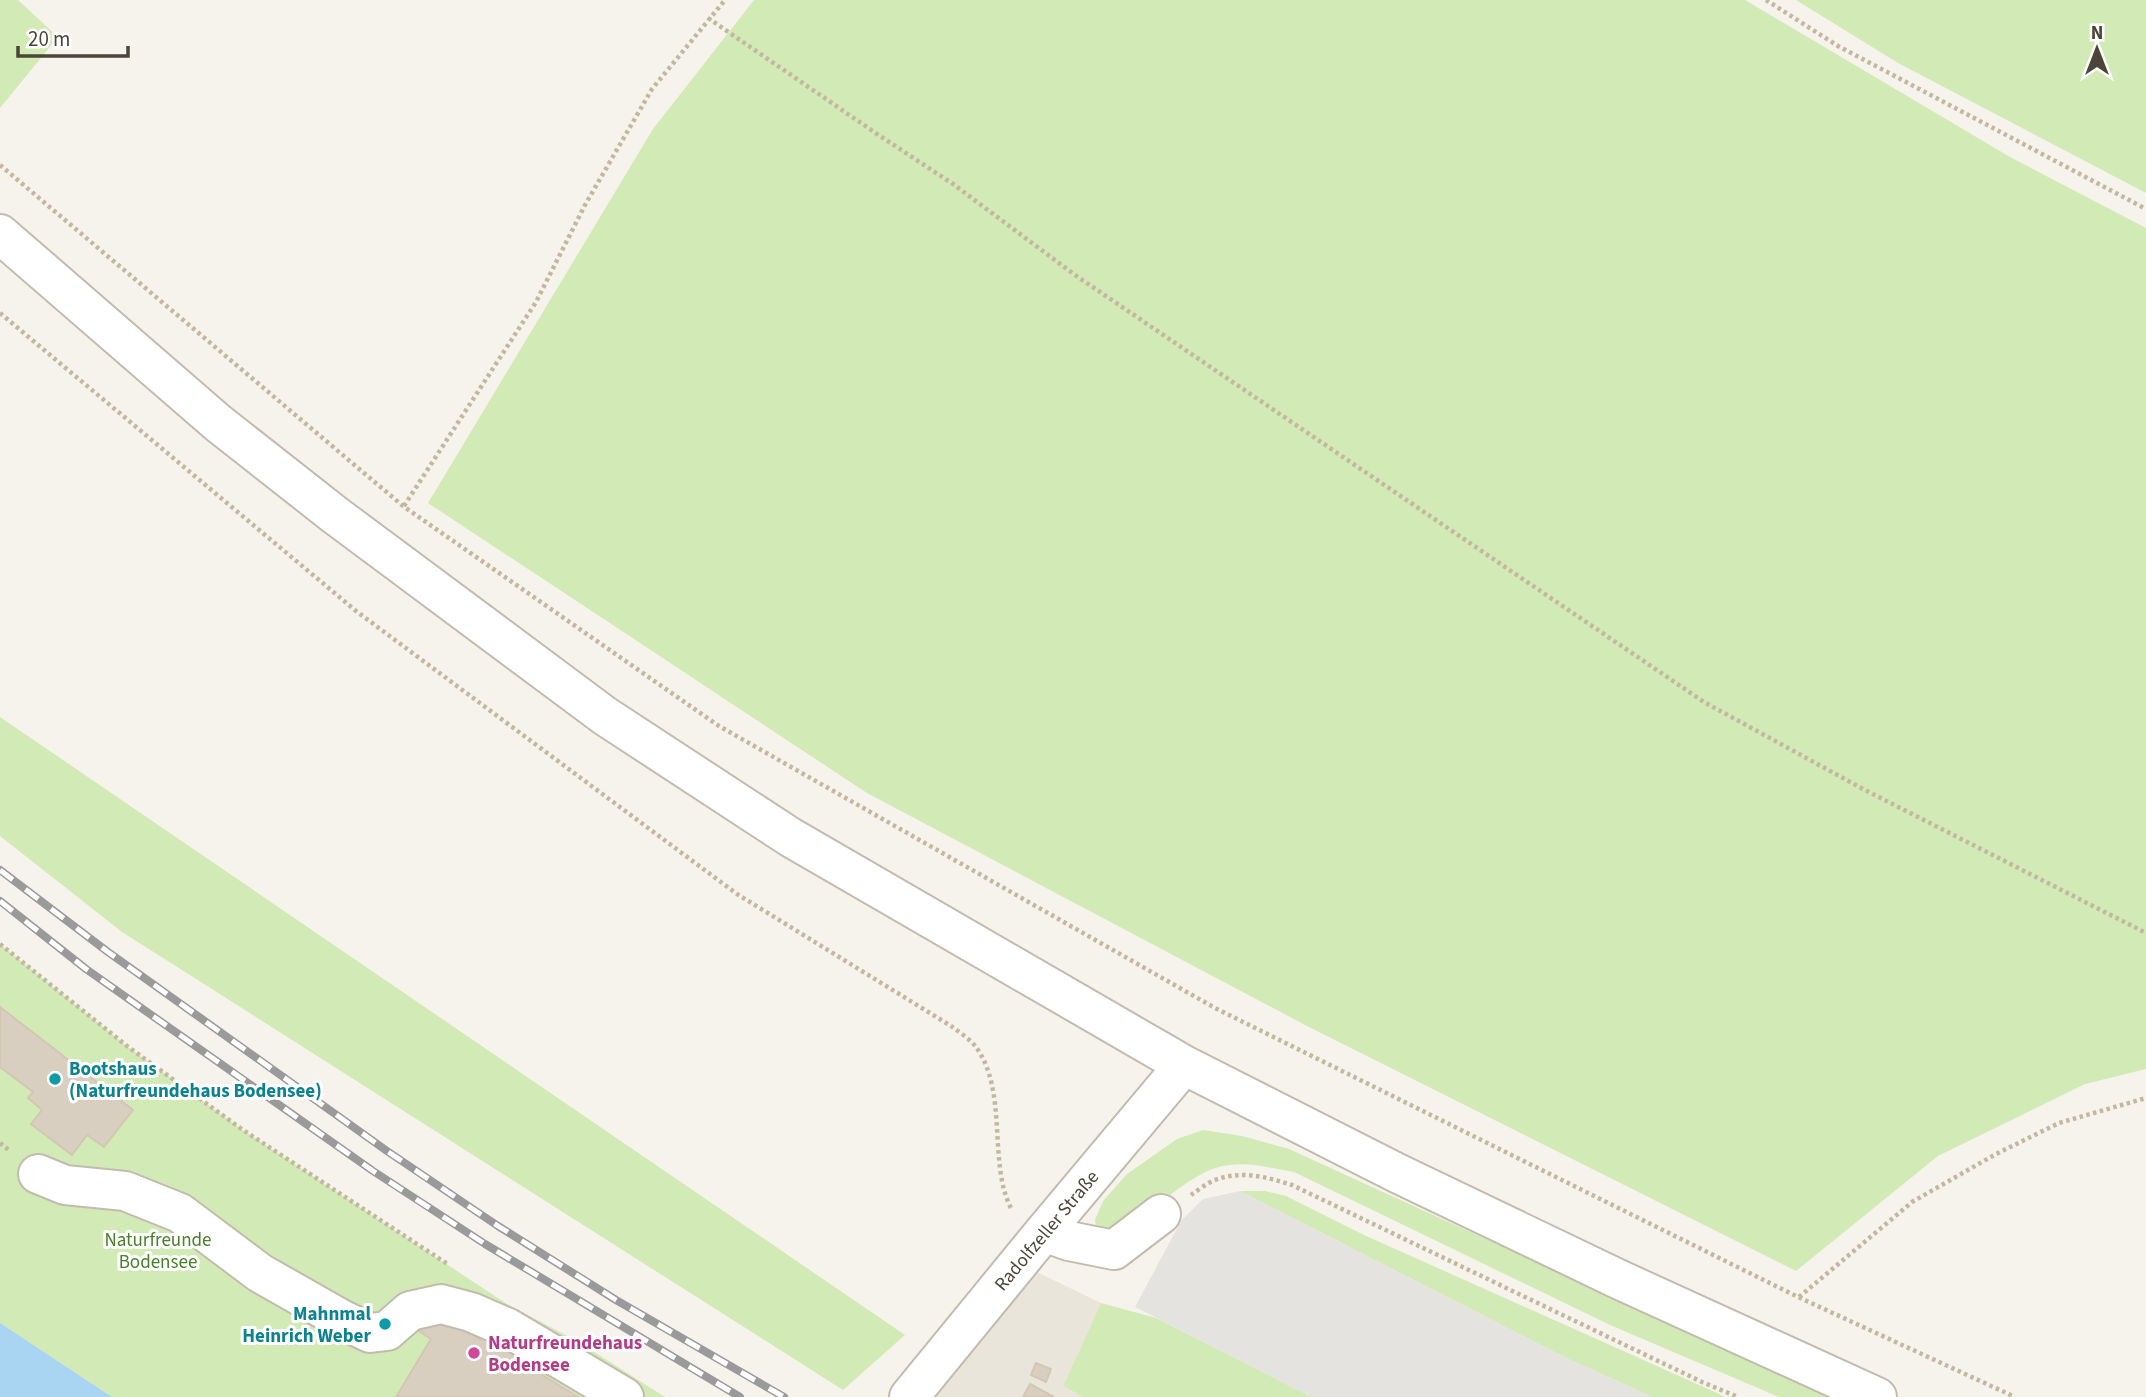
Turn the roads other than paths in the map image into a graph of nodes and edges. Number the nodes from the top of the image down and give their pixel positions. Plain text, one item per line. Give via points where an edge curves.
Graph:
1 (0, 234) edge
2 (1184, 1065) junction
3 (38, 1174) dead end
4 (1161, 1214) road end
5 (1044, 1232) junction
6 (624, 1397) edge
7 (909, 1397) edge
8 (1877, 1397) edge

1 - 2 street via 218,423 605,716 790,836
2 - 5 street, Radolfzeller Straße
2 - 8 street via 1618,1279
3 - 6 street via 65,1185 125,1191 180,1213 260,1273 370,1333 387,1331 410,1311 441,1304 508,1328
4 - 5 street via 1114,1250
5 - 7 street, Radolfzeller Straße

